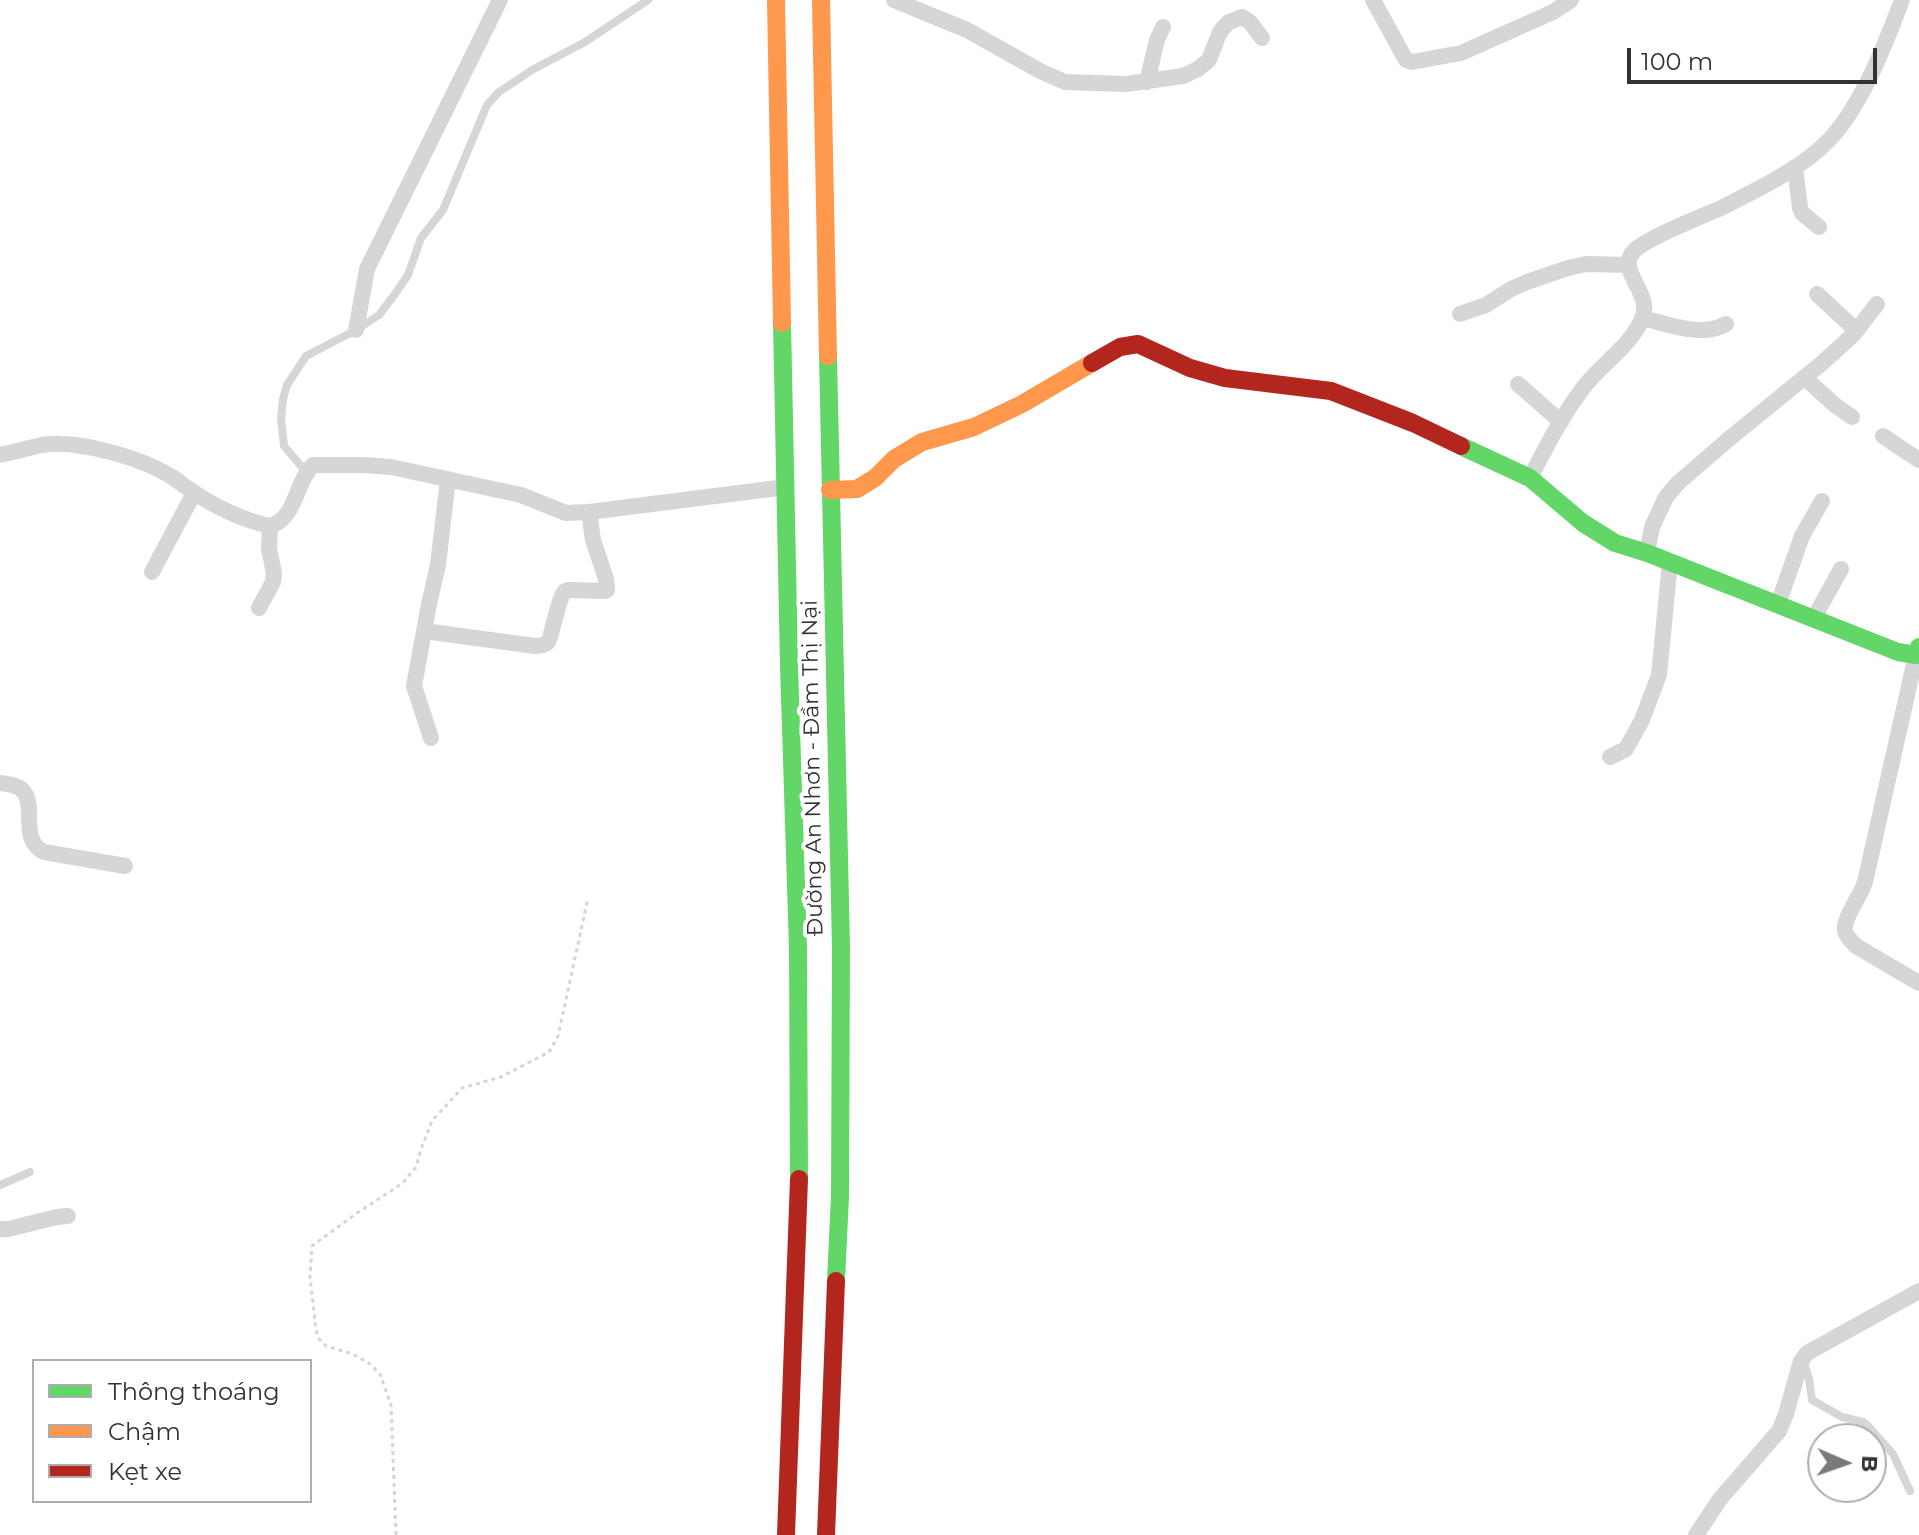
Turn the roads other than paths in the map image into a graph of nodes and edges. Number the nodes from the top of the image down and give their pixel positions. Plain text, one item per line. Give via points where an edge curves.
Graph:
1 (500, 0) edge
2 (648, 0) edge
3 (776, 0) edge
4 (821, 0) edge
5 (894, 0) edge
6 (1373, 0) edge
7 (1571, 0) edge
8 (1902, 0) edge
9 (1163, 27) dead end
10 (1262, 38) dead end
11 (1147, 82) junction
12 (1795, 167) junction
13 (1819, 227) dead end
14 (1629, 265) junction
15 (1817, 294) dead end
16 (1877, 304) dead end
17 (1460, 314) dead end
18 (1642, 318) junction
19 (1726, 324) dead end
20 (356, 330) junction
21 (1856, 330) junction
22 (1805, 378) junction
23 (1518, 384) dead end
24 (1852, 417) dead end
25 (1561, 422) junction
26 (1883, 436) dead end
27 (0, 455) edge
28 (1919, 460) edge
29 (306, 472) junction
30 (1530, 478) junction
31 (448, 479) junction
32 (786, 487) junction
33 (830, 490) junction
34 (194, 493) junction
35 (1822, 501) dead end
36 (589, 512) junction
37 (270, 526) junction
38 (1647, 553) junction
39 (1670, 562) junction
40 (1841, 569) dead end
41 (152, 572) dead end
42 (1778, 604) junction
43 (259, 608) dead end
44 (1814, 618) junction
45 (424, 631) junction
46 (1917, 651) edge
47 (431, 738) dead end
48 (1610, 757) dead end
49 (0, 783) edge
50 (125, 866) dead end
51 (1919, 983) edge
52 (30, 1172) dead end
53 (0, 1185) edge
54 (68, 1216) dead end
55 (0, 1229) edge
56 (1919, 1291) edge
57 (1803, 1358) junction
58 (1910, 1491) dead end
59 (786, 1535) edge
60 (826, 1535) edge
61 (1696, 1535) edge

1 - 20 street via 367,269
2 - 20 lane via 532,70 487,105 443,210 421,238 408,275 379,315
3 - 32 main road, Đường An Nhơn - Đầm Thị Nại
4 - 33 main road, Đường An Nhơn - Đầm Thị Nại
5 - 11 street via 967,30 1065,82
6 - 7 street via 1406,60 1412,62 1461,53
8 - 12 street via 1859,99 1830,138
9 - 11 street
10 - 11 street via 1250,22 1235,19 1223,28 1209,60 1198,69
12 - 13 street via 1800,208
12 - 14 street via 1645,243 1633,252
14 - 17 street via 1568,268
14 - 18 street via 1644,301
15 - 21 street
16 - 21 street
18 - 19 street via 1693,330 1710,331
18 - 25 street via 1583,387
20 - 29 lane via 306,356 287,385 281,419 284,446
21 - 22 street
22 - 24 street
22 - 38 street via 1678,483 1652,527
23 - 25 street
25 - 30 street
26 - 28 street
27 - 34 street via 44,445 92,448 157,469
29 - 31 street via 313,465 363,465
29 - 37 street via 294,502 282,520
30 - 33 main road via 1331,391 1225,378 1138,344 1120,347 974,427 922,442 857,489
30 - 38 main road via 1583,523 1615,543
31 - 36 street via 521,495 566,513
31 - 45 street
32 - 36 street
32 - 59 main road, Đường An Nhơn - Đầm Thị Nại via 799,1184
33 - 60 main road, Đường An Nhơn - Đầm Thị Nại via 841,948 840,1196
34 - 37 street
34 - 41 street
35 - 42 street via 1802,536
36 - 45 street via 607,590 564,592 545,645
37 - 43 street via 273,582
38 - 39 main road
39 - 42 main road
39 - 48 street via 1659,675 1626,749
40 - 44 street
42 - 44 main road
44 - 46 main road via 1898,652
45 - 47 street via 414,686
46 - 51 street via 1863,892 1844,929 1856,946
49 - 50 street via 24,790 36,848
52 - 53 lane
54 - 55 street
56 - 57 street
57 - 58 lane via 1812,1400 1867,1425 1893,1454
57 - 61 street via 1779,1431

